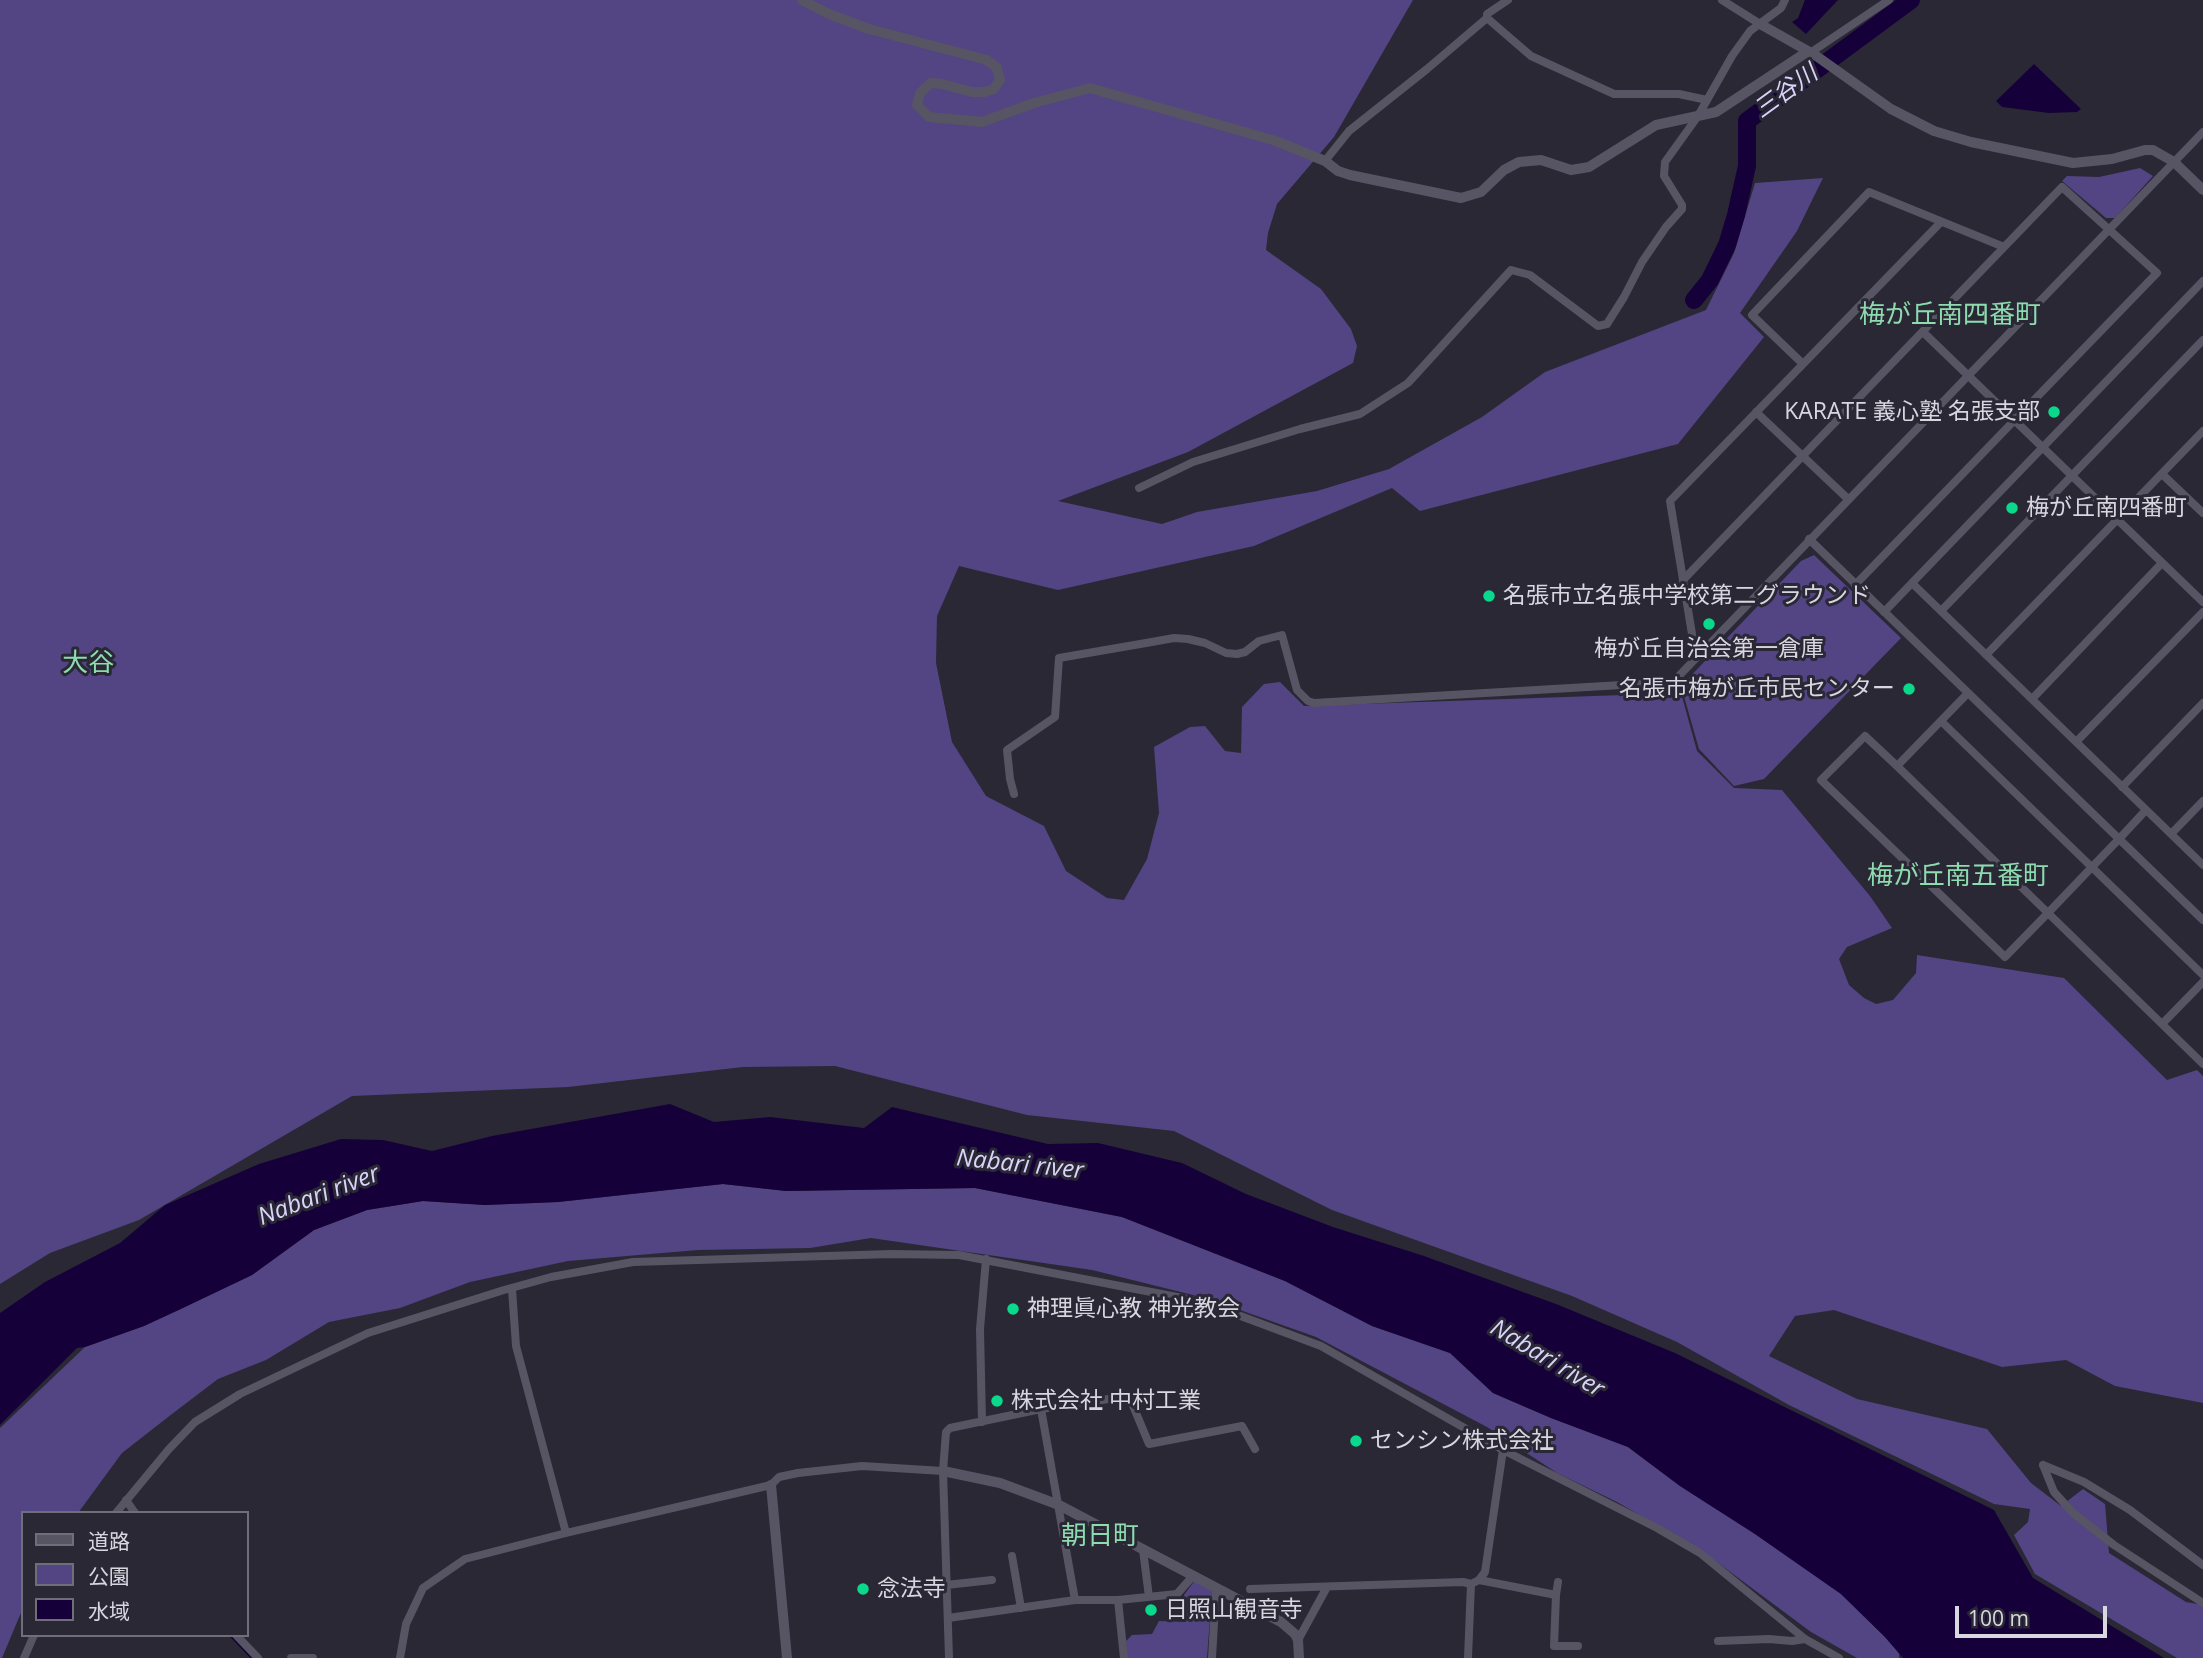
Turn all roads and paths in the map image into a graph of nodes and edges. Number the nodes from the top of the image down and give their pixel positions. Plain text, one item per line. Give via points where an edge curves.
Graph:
1 (802, 0) edge
2 (1507, 0) edge
3 (1722, 0) edge
4 (1785, 0) edge
5 (1886, 1) edge
6 (1487, 19) junction
7 (1760, 23) junction
8 (1811, 53) junction
9 (1707, 100) junction
10 (1698, 116) junction
11 (2203, 132) edge
12 (1325, 161) junction
13 (2174, 162) junction
14 (2203, 190) edge
15 (1941, 222) junction
16 (2110, 229) junction
17 (2004, 247) junction
18 (2203, 281) edge
19 (1923, 332) junction
20 (2203, 340) edge
21 (1803, 364) junction
22 (1969, 375) junction
23 (1756, 412) junction
24 (2014, 420) junction
25 (2203, 431) edge
26 (2043, 448) junction
27 (1802, 456) junction
28 (2162, 474) junction
29 (2072, 476) junction
30 (1139, 488) dead end
31 (1848, 499) junction
32 (2203, 513) edge
33 (2117, 520) junction
34 (1809, 539) junction
35 (2162, 563) junction
36 (1683, 580) junction
37 (1912, 583) junction
38 (1855, 584) junction
39 (2203, 602) edge
40 (1941, 611) junction
41 (1884, 612) junction
42 (2203, 612) edge
43 (1986, 655) junction
44 (1696, 658) junction
45 (1968, 694) junction
46 (2032, 699) junction
47 (2203, 703) edge
48 (1941, 722) junction
49 (2076, 742) junction
50 (1897, 766) junction
51 (2122, 787) junction
52 (1014, 794) dead end
53 (2203, 801) edge
54 (2146, 810) junction
55 (2171, 834) junction
56 (2119, 839) junction
57 (2203, 865) edge
58 (2091, 867) junction
59 (2048, 913) junction
60 (2203, 920) edge
61 (2203, 975) edge
62 (2203, 982) edge
63 (2162, 1024) junction
64 (2203, 1064) edge
65 (986, 1259) junction
66 (512, 1289) junction
67 (1041, 1409) junction
68 (982, 1422) junction
69 (1255, 1449) dead end
70 (1503, 1450) junction
71 (943, 1471) junction
72 (771, 1485) junction
73 (126, 1500) junction
74 (1059, 1505) junction
75 (118, 1511) edge
76 (134, 1511) edge
77 (566, 1533) junction
78 (1143, 1550) junction
79 (1012, 1556) dead end
80 (2203, 1566) edge
81 (1192, 1577) junction
82 (992, 1580) dead end
83 (1475, 1582) junction
84 (1558, 1582) dead end
85 (946, 1585) junction
86 (1327, 1587) junction
87 (1216, 1589) junction
88 (1250, 1589) dead end
89 (1556, 1595) junction
90 (1149, 1597) junction
91 (1075, 1600) junction
92 (1118, 1600) junction
93 (2203, 1603) edge
94 (1021, 1608) junction
95 (948, 1618) junction
96 (33, 1637) edge
97 (238, 1637) edge
98 (1805, 1639) junction
99 (1298, 1640) junction
100 (1718, 1641) dead end
101 (1578, 1646) dead end
102 (24, 1658) edge
103 (258, 1658) edge
104 (291, 1658) edge
105 (313, 1658) edge
106 (400, 1658) edge
107 (787, 1658) edge
108 (949, 1658) edge
109 (1124, 1658) edge
110 (1212, 1658) edge
111 (1299, 1658) edge
112 (1468, 1658) edge
113 (1839, 1658) edge

1 - 12 street via 869,29 987,60 997,68 1000,79 994,89 984,92 931,83 920,93 917,105 929,117 982,122 1090,89 1276,141
2 - 6 street via 1487,14
3 - 7 street
4 - 7 street via 1782,8
5 - 8 street
6 - 9 street via 1531,56 1614,94 1679,94
6 - 12 street via 1349,131
7 - 8 street
7 - 9 street via 1738,48
8 - 10 street via 1716,112
8 - 13 street via 1912,120 1971,142 2073,163 2145,150
9 - 10 street
10 - 12 street via 1656,125 1581,170 1565,170 1541,160 1519,162 1481,192 1461,198 1350,176
10 - 30 street via 1665,162 1664,176 1682,209 1642,262 1607,324 1598,326 1530,275 1511,270 1408,383 1360,414 1193,462
11 - 13 street
13 - 14 street
13 - 16 street
15 - 17 street
15 - 21 street
15 - 21 street via 1869,192 1752,315
16 - 17 street via 2062,187
16 - 22 street
16 - 24 street via 2157,273
17 - 19 street
18 - 26 street
19 - 22 street
19 - 27 street
20 - 29 street
21 - 23 street
22 - 24 street
22 - 31 street
23 - 27 street
23 - 36 street via 1670,501
24 - 26 street
24 - 38 street
25 - 28 street
26 - 29 street
26 - 37 street
27 - 31 street
27 - 36 street
28 - 32 street
28 - 33 street
29 - 33 street
29 - 40 street
31 - 34 street
33 - 35 street
33 - 43 street
34 - 38 street
34 - 44 street
35 - 39 street
35 - 46 street
36 - 44 street
37 - 40 street
37 - 41 street
38 - 41 street
40 - 43 street
41 - 45 street
42 - 49 street
43 - 46 street
44 - 52 street via 1673,682 1314,703 1297,690 1282,635 1258,640 1237,654 1174,638 1059,658 1055,717 1007,750
45 - 48 street
45 - 56 street
46 - 49 street
47 - 51 street
48 - 50 street
48 - 58 street
49 - 51 street
50 - 59 street
50 - 59 street via 1865,736 1821,780 2005,957
51 - 54 street
53 - 55 street
54 - 55 street
54 - 56 street
55 - 57 street
56 - 58 street
56 - 60 street
58 - 59 street
58 - 61 street
59 - 63 street
62 - 63 street
63 - 64 street
65 - 66 street via 930,1253 632,1262
65 - 68 street via 980,1329
65 - 70 street via 1167,1293 1301,1338 1348,1360
66 - 73 street via 368,1333 240,1394 195,1422
66 - 77 street via 516,1346
67 - 68 street
67 - 69 street via 1129,1396 1149,1444 1242,1426
67 - 74 street
68 - 71 street via 946,1432
70 - 83 street via 1485,1572
70 - 98 street via 1700,1553
71 - 72 street via 827,1469 779,1477
71 - 74 street via 1000,1483
71 - 85 street
72 - 77 street
72 - 107 street
73 - 75 street
73 - 76 street
74 - 78 street
74 - 91 street
77 - 106 street via 465,1559 423,1588 406,1624
78 - 81 street
78 - 90 street
79 - 94 street
80 - 93 street via 2130,1510 2084,1482 2043,1465 2054,1492 2073,1513
81 - 87 street
81 - 90 street via 1177,1594
82 - 85 street
83 - 86 street
83 - 89 street
83 - 112 street
84 - 89 street
85 - 95 street
86 - 88 street
86 - 99 street
87 - 99 street via 1281,1622
87 - 110 street
89 - 101 street via 1555,1646
90 - 92 street
91 - 92 street
91 - 94 street
92 - 109 street
94 - 95 street
95 - 108 street
96 - 102 street
97 - 103 street
98 - 100 street
98 - 113 street
99 - 111 street
104 - 105 street

